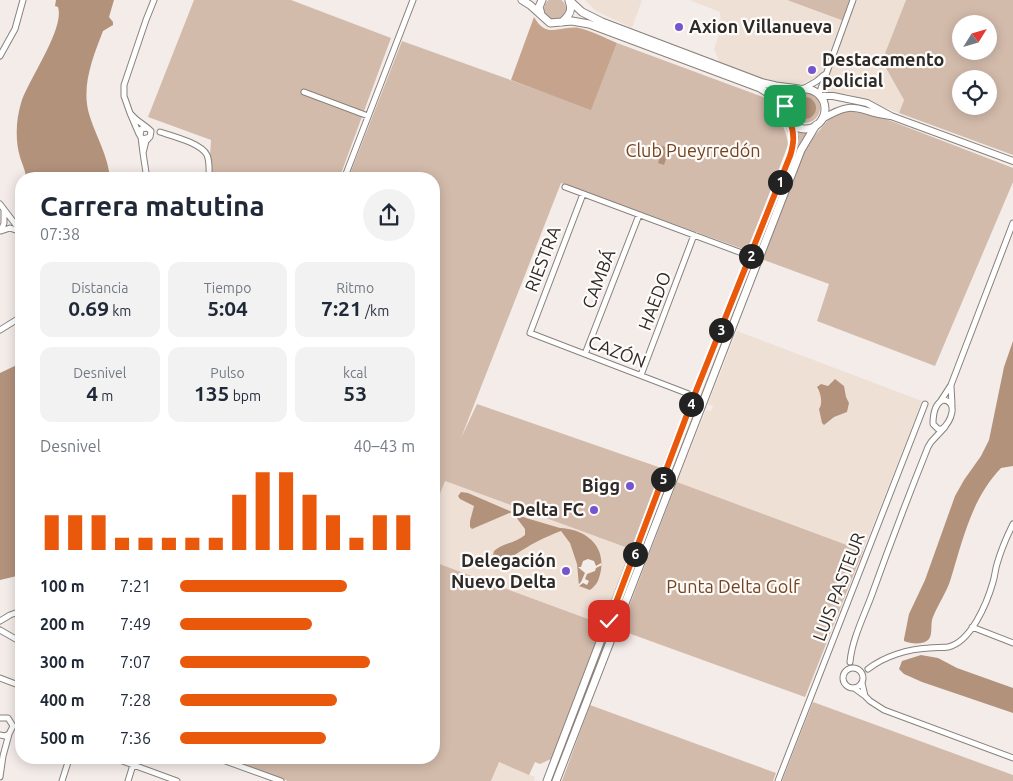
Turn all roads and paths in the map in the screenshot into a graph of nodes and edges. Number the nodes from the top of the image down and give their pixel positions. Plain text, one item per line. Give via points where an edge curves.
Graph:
1 (24, 0) edge
2 (154, 0) edge
3 (413, 0) edge
4 (522, 0) edge
5 (542, 0) edge
6 (569, 0) edge
7 (853, 0) edge
8 (542, 16) junction
9 (562, 22) junction
10 (0, 56) edge
11 (826, 73) junction
12 (801, 89) junction
13 (304, 92) dead end
14 (819, 95) junction
15 (785, 112) junction
16 (130, 113) junction
17 (368, 116) junction
18 (891, 116) junction
19 (790, 121) junction
20 (819, 122) junction
21 (148, 128) junction
22 (160, 132) junction
23 (140, 135) junction
24 (149, 138) junction
25 (144, 153) junction
26 (1013, 161) edge
27 (146, 172) edge
28 (209, 172) edge
29 (347, 172) edge
30 (565, 187) dead end
31 (583, 194) junction
32 (0, 204) edge
33 (4, 210) junction
34 (639, 215) junction
35 (1013, 223) edge
36 (15, 224) edge
37 (15, 230) edge
38 (0, 231) edge
39 (694, 235) junction
40 (750, 256) junction
41 (15, 321) edge
42 (0, 330) edge
43 (530, 333) joint
44 (585, 354) junction
45 (641, 376) junction
46 (951, 385) junction
47 (694, 396) junction
48 (940, 402) junction
49 (926, 404) dead end
50 (952, 405) junction
51 (933, 424) junction
52 (945, 427) junction
53 (931, 442) junction
54 (1013, 524) edge
55 (15, 613) edge
56 (0, 621) edge
57 (972, 627) junction
58 (0, 630) edge
59 (15, 639) edge
60 (1013, 643) edge
61 (850, 662) junction
62 (857, 669) junction
63 (868, 669) junction
64 (846, 670) junction
65 (0, 678) edge
66 (863, 680) junction
67 (15, 684) edge
68 (854, 688) junction
69 (865, 696) junction
70 (1, 717) edge
71 (9, 734) junction
72 (0, 735) edge
73 (3, 756) junction
74 (1013, 758) edge
75 (67, 764) edge
76 (234, 764) edge
77 (133, 765) joint
78 (0, 777) edge
79 (62, 781) edge
80 (128, 781) edge
81 (177, 781) edge
82 (281, 781) edge
83 (547, 781) edge
84 (556, 781) edge
85 (778, 781) edge

1 - 10 street via 15,29
2 - 16 street via 124,85
3 - 17 street
4 - 8 main road
5 - 8 main road via 539,7
6 - 9 main road via 570,13
6 - 12 main road via 582,12 602,22 763,82
7 - 11 street
8 - 9 main road via 550,23
9 - 15 main road via 589,24 760,88 772,96
11 - 12 street
11 - 14 street
12 - 14 main road via 812,90
12 - 15 main road via 786,100
13 - 17 street
14 - 18 street via 867,103
14 - 20 main road via 825,110
15 - 19 main road
16 - 21 street via 139,124
16 - 23 street
17 - 29 street
18 - 20 street via 851,107 840,109
18 - 26 street
19 - 20 main road via 799,128 811,128
19 - 40 main road via 793,147
20 - 84 main road via 801,150
21 - 22 street
21 - 23 street via 142,129
21 - 24 street
22 - 24 street
22 - 28 street via 204,150
23 - 24 street via 144,139
23 - 25 street
24 - 25 street
25 - 27 street
30 - 31 street
31 - 34 street
31 - 43 street, RIESTRA
32 - 33 street
33 - 36 street
33 - 38 street
34 - 39 street
34 - 44 street, CAMBÁ
35 - 46 street
37 - 38 street
39 - 40 street
39 - 45 street, HAEDO
40 - 47 main road
41 - 42 street
43 - 44 street, CAZÓN
44 - 45 street, CAZÓN
45 - 47 street, CAZÓN
46 - 48 street
46 - 50 street
47 - 83 main road
48 - 50 street via 947,400
48 - 51 street
49 - 85 street, LUIS PASTEUR
50 - 52 street
51 - 52 street via 938,429
51 - 53 street
52 - 53 street
53 - 61 street via 894,532
54 - 57 street via 990,589
55 - 56 street
57 - 60 street
57 - 63 street via 961,641 950,646 902,653
58 - 59 street
61 - 62 street
61 - 64 street
62 - 63 street
62 - 64 street
62 - 66 street
63 - 66 street
64 - 68 street via 842,681
65 - 67 street
66 - 68 street
66 - 69 street
68 - 69 street
69 - 74 street via 894,714
70 - 71 street via 12,723 13,729
71 - 72 street
71 - 73 street
72 - 73 street
73 - 78 street
75 - 79 street
76 - 82 street
77 - 80 street
77 - 81 street

